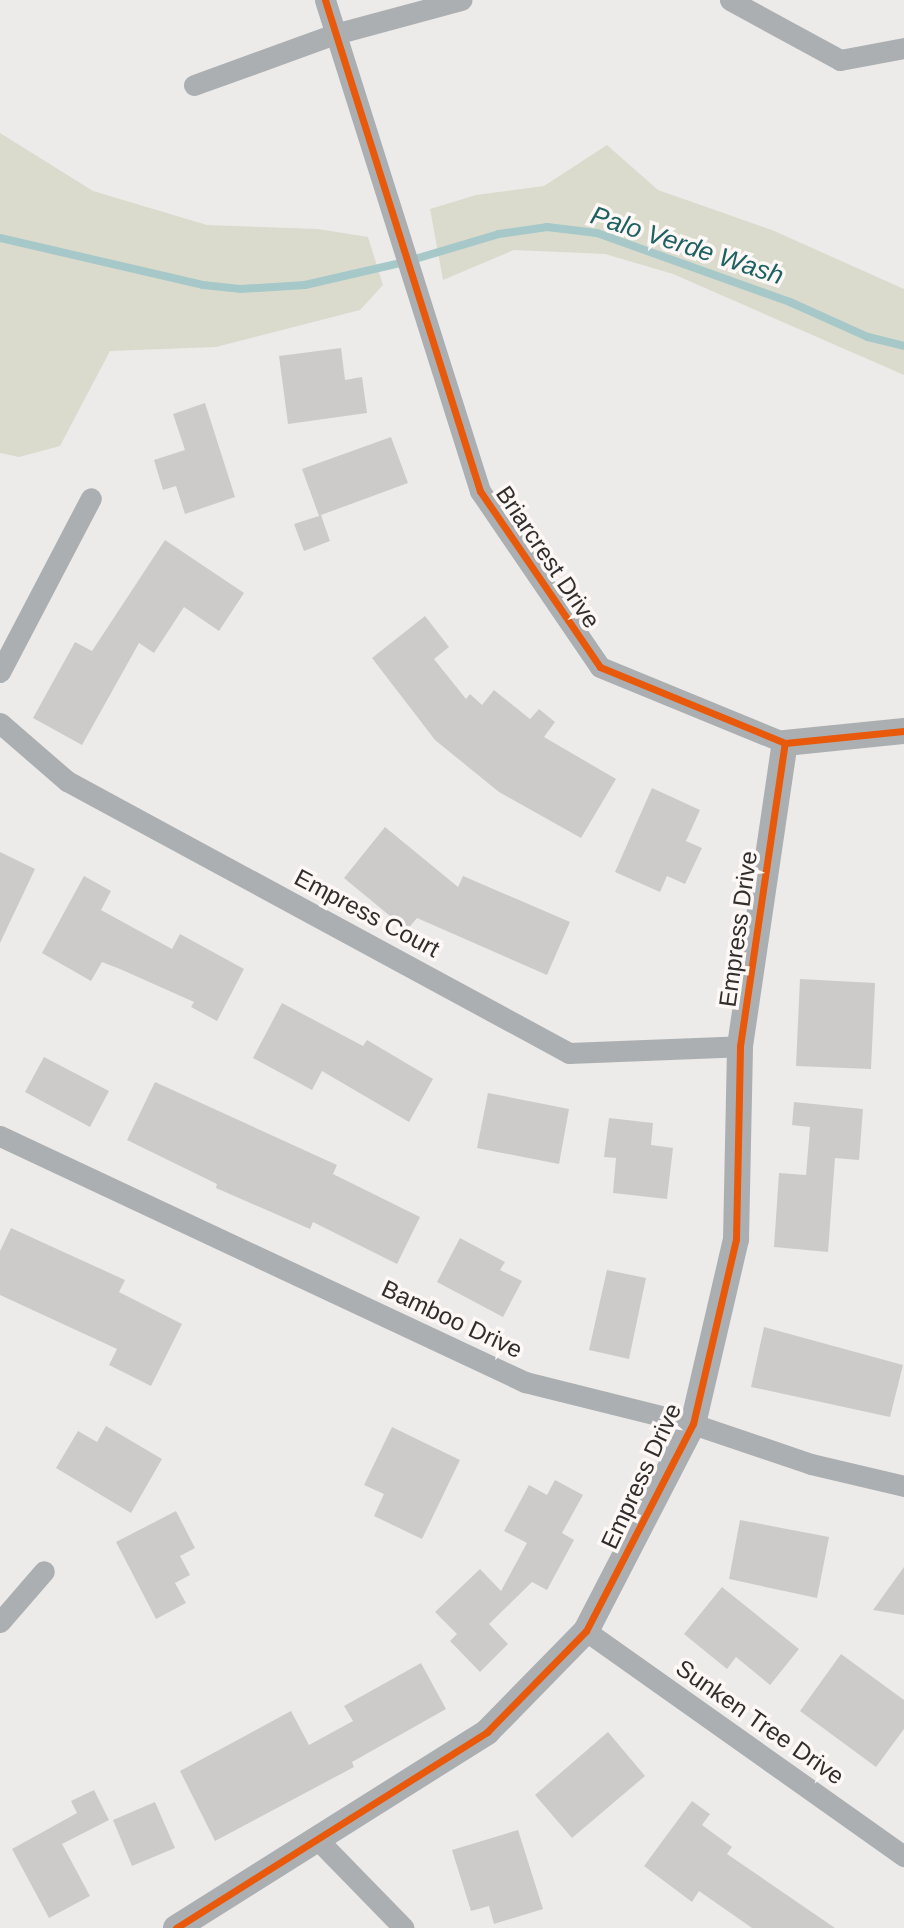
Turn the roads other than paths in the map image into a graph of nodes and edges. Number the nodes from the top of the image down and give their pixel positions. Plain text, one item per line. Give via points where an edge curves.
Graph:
1 (325, 0) edge
2 (461, 0) edge
3 (730, 0) edge
4 (335, 34) junction
5 (904, 48) edge
6 (194, 85) dead end
7 (91, 498) dead end
8 (0, 672) edge
9 (0, 723) edge
10 (904, 731) edge
11 (785, 743) junction
12 (740, 1046) junction
13 (0, 1136) edge
14 (693, 1424) junction
15 (904, 1486) edge
16 (44, 1571) dead end
17 (0, 1622) edge
18 (586, 1631) junction
19 (317, 1839) junction
20 (904, 1856) edge
21 (176, 1928) edge
22 (404, 1928) edge

1 - 4 street, Briarcrest Drive
2 - 4 street
3 - 5 street via 840,60
4 - 6 street
4 - 11 street, Briarcrest Drive via 480,491 600,667
7 - 8 street
9 - 12 street, Empress Court via 67,781 569,1053
10 - 11 street, Briarcrest Drive
11 - 12 street, Empress Drive
12 - 14 street, Empress Drive via 736,1239
13 - 14 street, Bamboo Drive via 525,1382
14 - 15 street, Bamboo Drive via 811,1464
14 - 18 street, Empress Drive
16 - 17 street
18 - 19 street, Empress Drive via 487,1732
18 - 20 street, Sunken Tree Drive
19 - 21 street, Empress Drive
19 - 22 street

